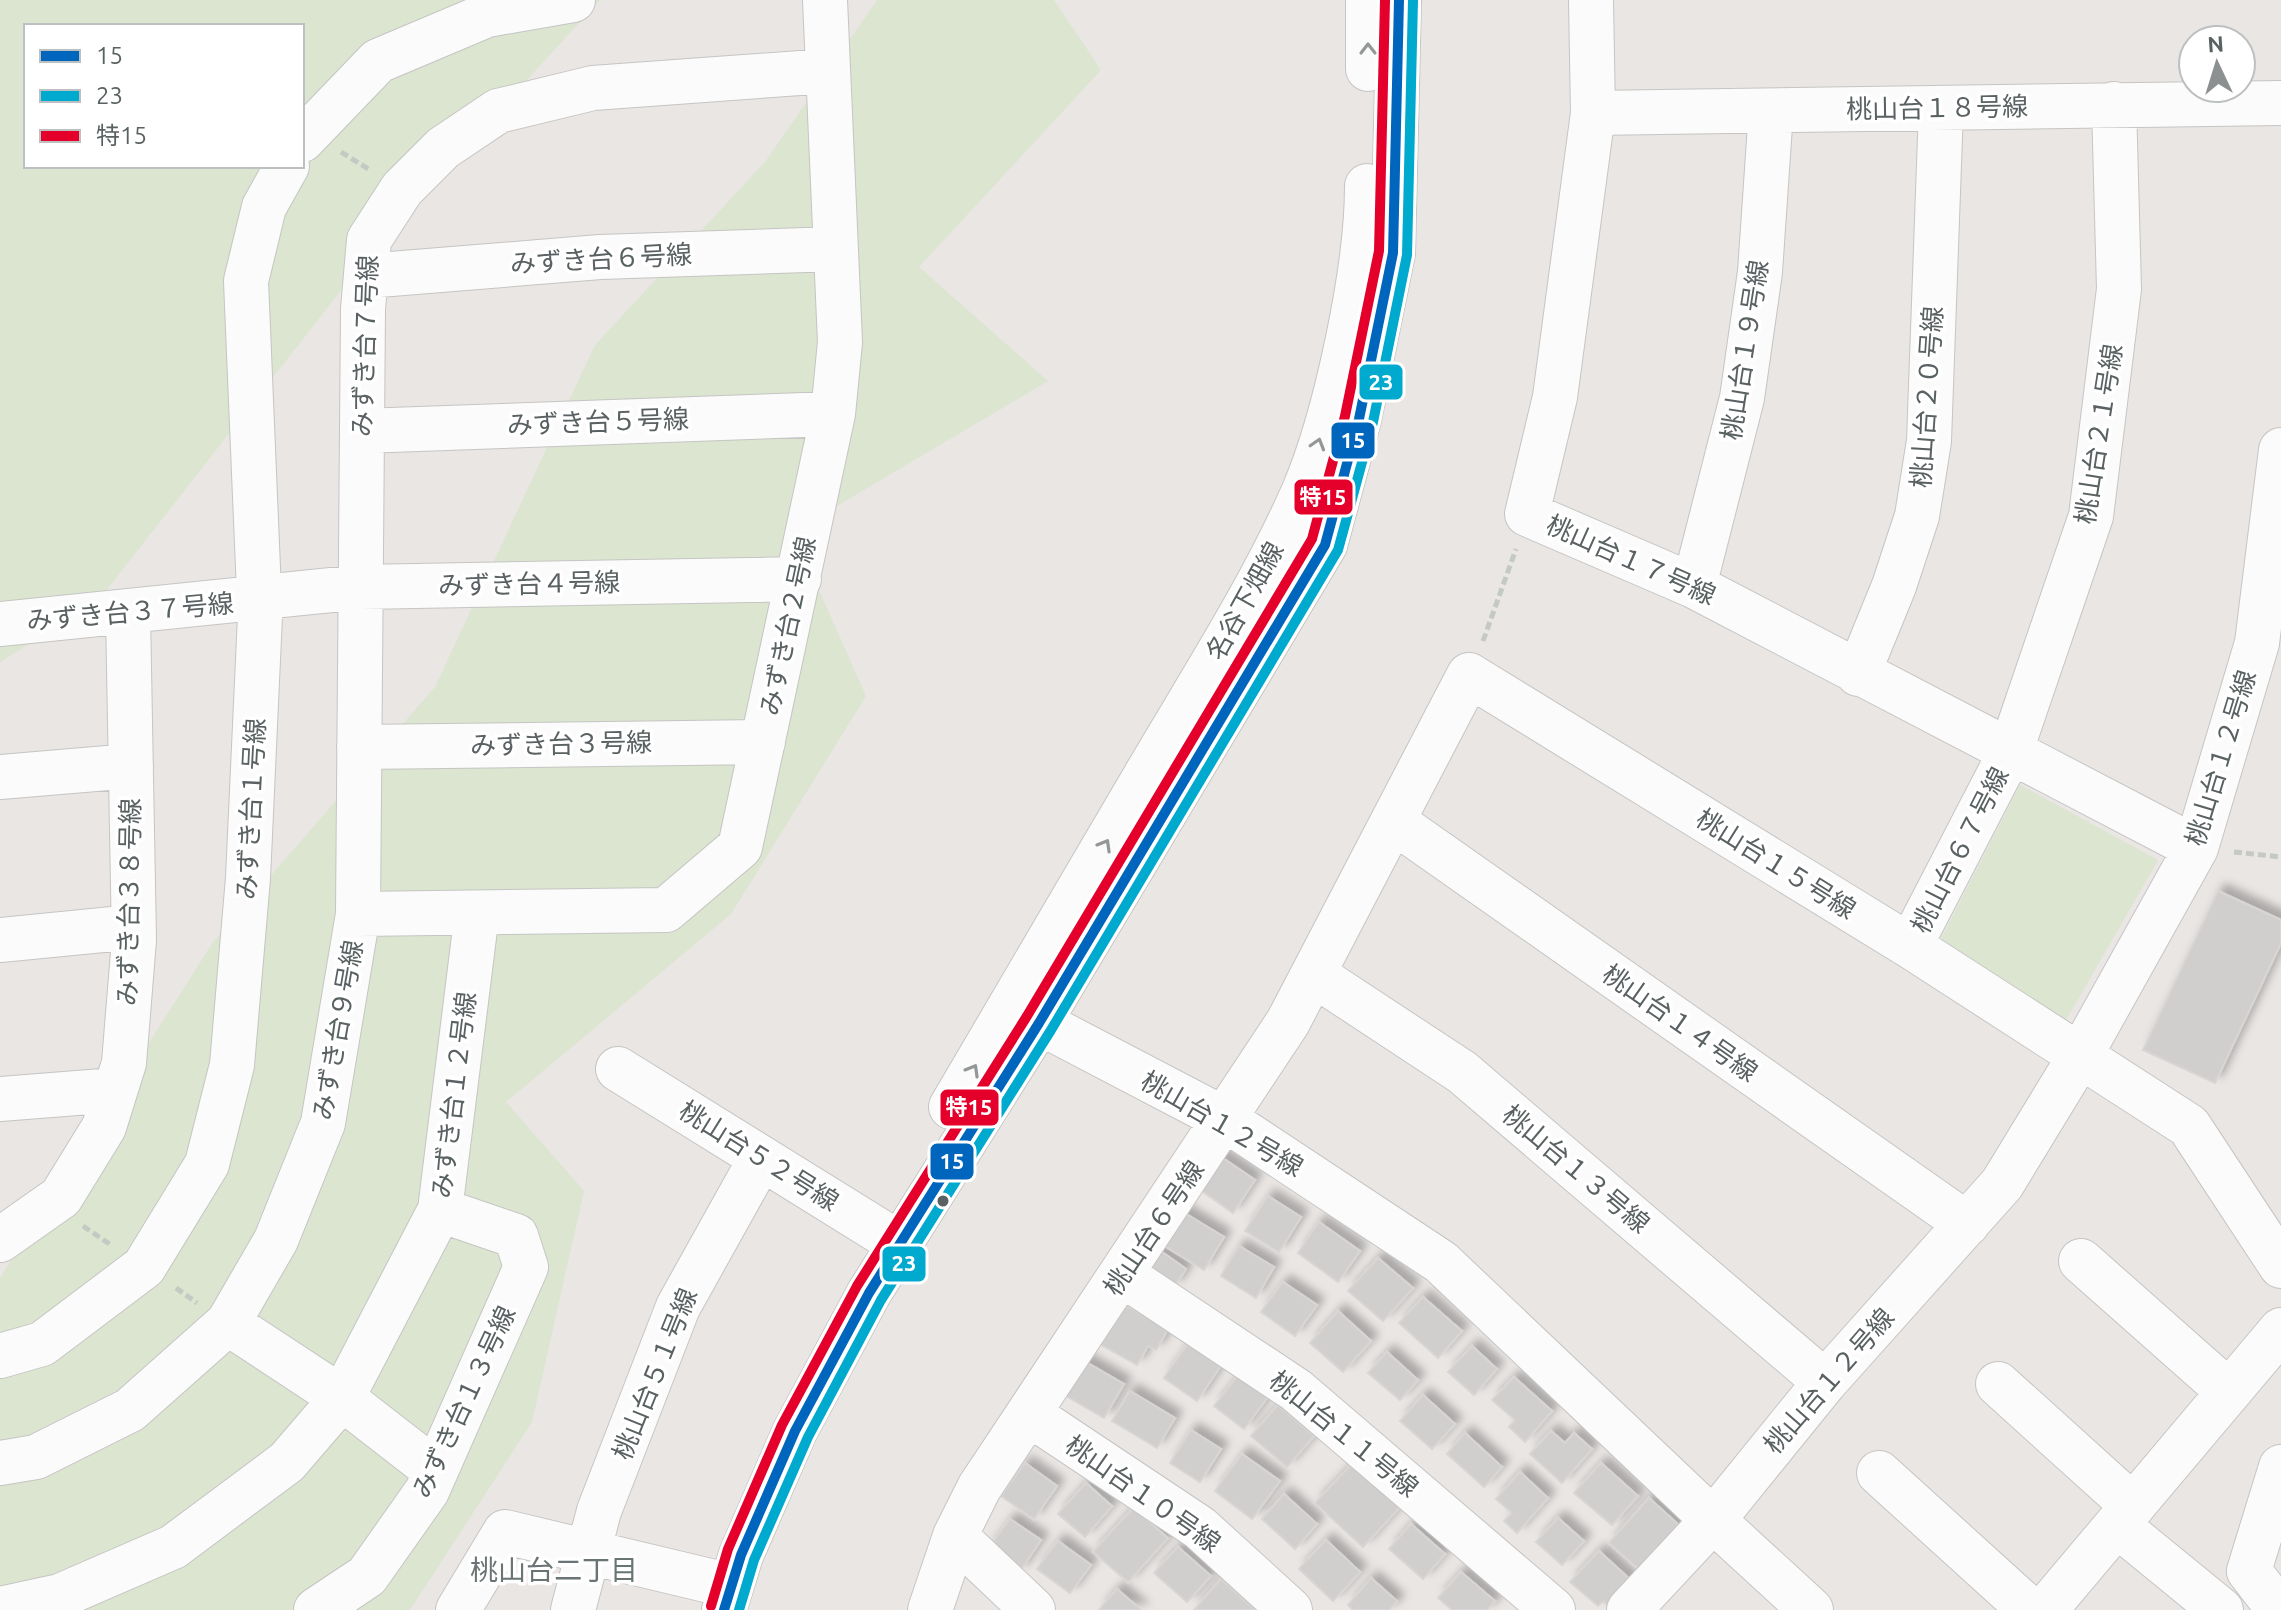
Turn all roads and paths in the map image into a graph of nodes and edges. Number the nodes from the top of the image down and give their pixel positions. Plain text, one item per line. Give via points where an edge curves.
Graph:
1 (573, 0) edge
2 (825, 0) edge
3 (1368, 0) edge
4 (1399, 0) edge
5 (1591, 0) edge
6 (828, 71) junction
7 (2281, 103) edge
8 (2114, 104) junction
9 (1941, 109) junction
10 (1771, 111) junction
11 (1593, 113) junction
12 (304, 141) edge
13 (304, 148) edge
14 (286, 168) edge
15 (402, 189) junction
16 (836, 249) junction
17 (366, 276) junction
18 (833, 414) junction
19 (362, 431) junction
20 (2281, 450) edge
21 (1527, 514) junction
22 (799, 579) junction
23 (1694, 586) junction
24 (361, 587) junction
25 (259, 600) junction
26 (128, 613) junction
27 (0, 624) edge
28 (1858, 674) junction
29 (1469, 675) junction
30 (763, 742) junction
31 (359, 747) junction
32 (2010, 753) junction
33 (131, 766) junction
34 (0, 777) edge
35 (1393, 821) junction
36 (2196, 848) junction
37 (2281, 857) edge
38 (477, 913) junction
39 (358, 914) junction
40 (133, 927) junction
41 (0, 940) edge
42 (1910, 946) junction
43 (1313, 974) junction
44 (1024, 1015) junction
45 (2080, 1056) junction
46 (618, 1069) dead end
47 (115, 1090) junction
48 (0, 1099) edge
49 (1226, 1120) junction
50 (761, 1158) junction
51 (52, 1206) junction
52 (440, 1210) junction
53 (1967, 1224) junction
54 (890, 1237) junction
55 (0, 1240) edge
56 (2081, 1261) dead end
57 (2281, 1266) edge
58 (144, 1267) junction
59 (1123, 1275) junction
60 (228, 1323) junction
61 (2281, 1330) edge
62 (0, 1356) edge
63 (1825, 1382) junction
64 (1998, 1384) dead end
65 (2229, 1392) junction
66 (342, 1398) junction
67 (1029, 1414) junction
68 (0, 1463) edge
69 (2281, 1467) edge
70 (436, 1471) junction
71 (1879, 1473) dead end
72 (2125, 1515) junction
73 (1713, 1520) junction
74 (955, 1536) junction
75 (588, 1555) junction
76 (713, 1596) edge
77 (0, 1609) edge
78 (316, 1610) edge
79 (458, 1610) edge
80 (573, 1610) edge
81 (930, 1610) edge
82 (1033, 1610) edge
83 (1290, 1610) edge
84 (1553, 1610) edge
85 (1629, 1610) edge
86 (1811, 1610) edge
87 (2030, 1610) edge
88 (2045, 1610) edge
89 (2221, 1610) edge
90 (2279, 1610) edge

1 - 12 street, みずき台１号線 via 487,15 378,61
2 - 6 street, みずき台２号線
44 -> 3 street, 名谷下畑線 via 1304,491 1332,399 1367,217
4 - 44 street, 名谷下畑線 via 1393,253 1359,419 1325,545
5 - 11 street, 桃山台１７号線
6 - 15 street, みずき台７号線 via 593,88 498,111 443,148
6 - 16 street, みずき台２号線
7 - 8 street, 桃山台１８号線
8 - 9 street, 桃山台１８号線
8 - 32 street, 桃山台２１号線 via 2119,289 2091,516
9 - 10 street, 桃山台１８号線
9 - 28 street, 桃山台２０号線 via 1929,441 1917,516
10 - 11 street, 桃山台１８号線
10 - 23 street, 桃山台１９号線 via 1760,272 1742,398
11 - 21 street, 桃山台１７号線 via 1555,397
13 - 15 path
14 - 25 street, みずき台１号線 via 264,207 246,281
15 - 17 street, みずき台７号線 via 369,240
16 - 17 street, みずき台６号線 via 600,257
16 - 18 street, みずき台２号線 via 840,342
17 - 19 street, みずき台７号線
18 - 19 street, みずき台５号線
18 - 22 street, みずき台２号線
19 - 24 street, みずき台７号線
20 - 36 street, 桃山台１２号線 via 2257,643
21 - 23 street, 桃山台１７号線
21 - 29 path
22 - 24 street, みずき台４号線
22 - 30 street, みずき台２号線
23 - 28 street, 桃山台１７号線
24 - 25 street, みずき台４号線
24 - 31 street, みずき台９号線
25 - 26 street, みずき台３７号線
25 - 58 street, みずき台１号線 via 248,878 232,1065 207,1164
26 - 27 street, みずき台３７号線
26 - 33 street, みずき台３８号線
28 - 32 street, 桃山台１７号線
29 - 35 street, 桃山台６号線
29 - 42 street, 桃山台１５号線
30 - 31 street, みずき台３号線
30 - 38 street, みずき台２号線 via 740,847 666,910
31 - 39 street, みずき台９号線
32 - 36 street, 桃山台１７号線
32 - 42 street, 桃山台６７号線
33 - 34 street
33 - 40 street, みずき台３８号線
35 - 43 street, 桃山台６号線
35 - 53 street, 桃山台１４号線
36 - 37 path
36 - 45 street, 桃山台１２号線
38 - 39 street, みずき台２号線
38 - 52 street, みずき台１２号線
39 - 60 street, みずき台９号線 via 323,1123 276,1240
40 - 41 street
40 - 47 street, みずき台３８号線 via 124,1063
42 - 45 street, 桃山台１５号線
43 - 49 street, 桃山台６号線
43 - 63 street, 桃山台１３号線 via 1462,1072
44 - 49 street, 桃山台１２号線
44 - 54 street, 名谷下畑線
45 - 53 street, 桃山台１２号線 via 2002,1184
45 - 57 street, 桃山台１５号線 via 2189,1126
46 - 50 street, 桃山台５２号線
47 - 48 street
47 - 51 street, みずき台３８号線 via 104,1127
49 - 59 street, 桃山台６号線
49 - 73 street, 桃山台１２号線 via 1441,1262
50 - 54 street, 桃山台５２号線
50 - 75 street, 桃山台５１号線 via 678,1307 599,1511
51 - 55 street, みずき台３８号線
51 - 58 path
52 - 66 street, みずき台１２号線
52 - 70 street, みずき台１３号線 via 516,1236 526,1267
53 - 63 street, 桃山台１２号線
54 - 76 street, 名谷下畑線 via 841,1289 773,1412
56 - 65 street
58 - 60 path
58 - 62 street, みずき台１号線 via 42,1344
59 - 67 street, 桃山台６号線
59 - 84 street, 桃山台１１号線 via 1296,1390
60 - 66 street
60 - 68 street, みずき台９号線 via 130,1410 36,1457
61 - 65 street
63 - 73 street, 桃山台１２号線
64 - 72 street
65 - 72 street
66 - 70 street
66 - 77 street, みずき台１２号線 via 287,1462 173,1547 60,1596
67 - 74 street, 桃山台６号線 via 979,1488
67 - 83 street, 桃山台１０号線 via 1200,1528
69 - 90 street via 2249,1571
70 - 78 street, みずき台１３号線 via 367,1576
71 - 87 street
72 - 88 street
72 - 89 street
73 - 85 street
73 - 86 street
74 - 81 street, 桃山台６号線
74 - 82 street
75 - 76 street
75 - 79 street via 505,1532
75 - 80 street, 桃山台５１号線

